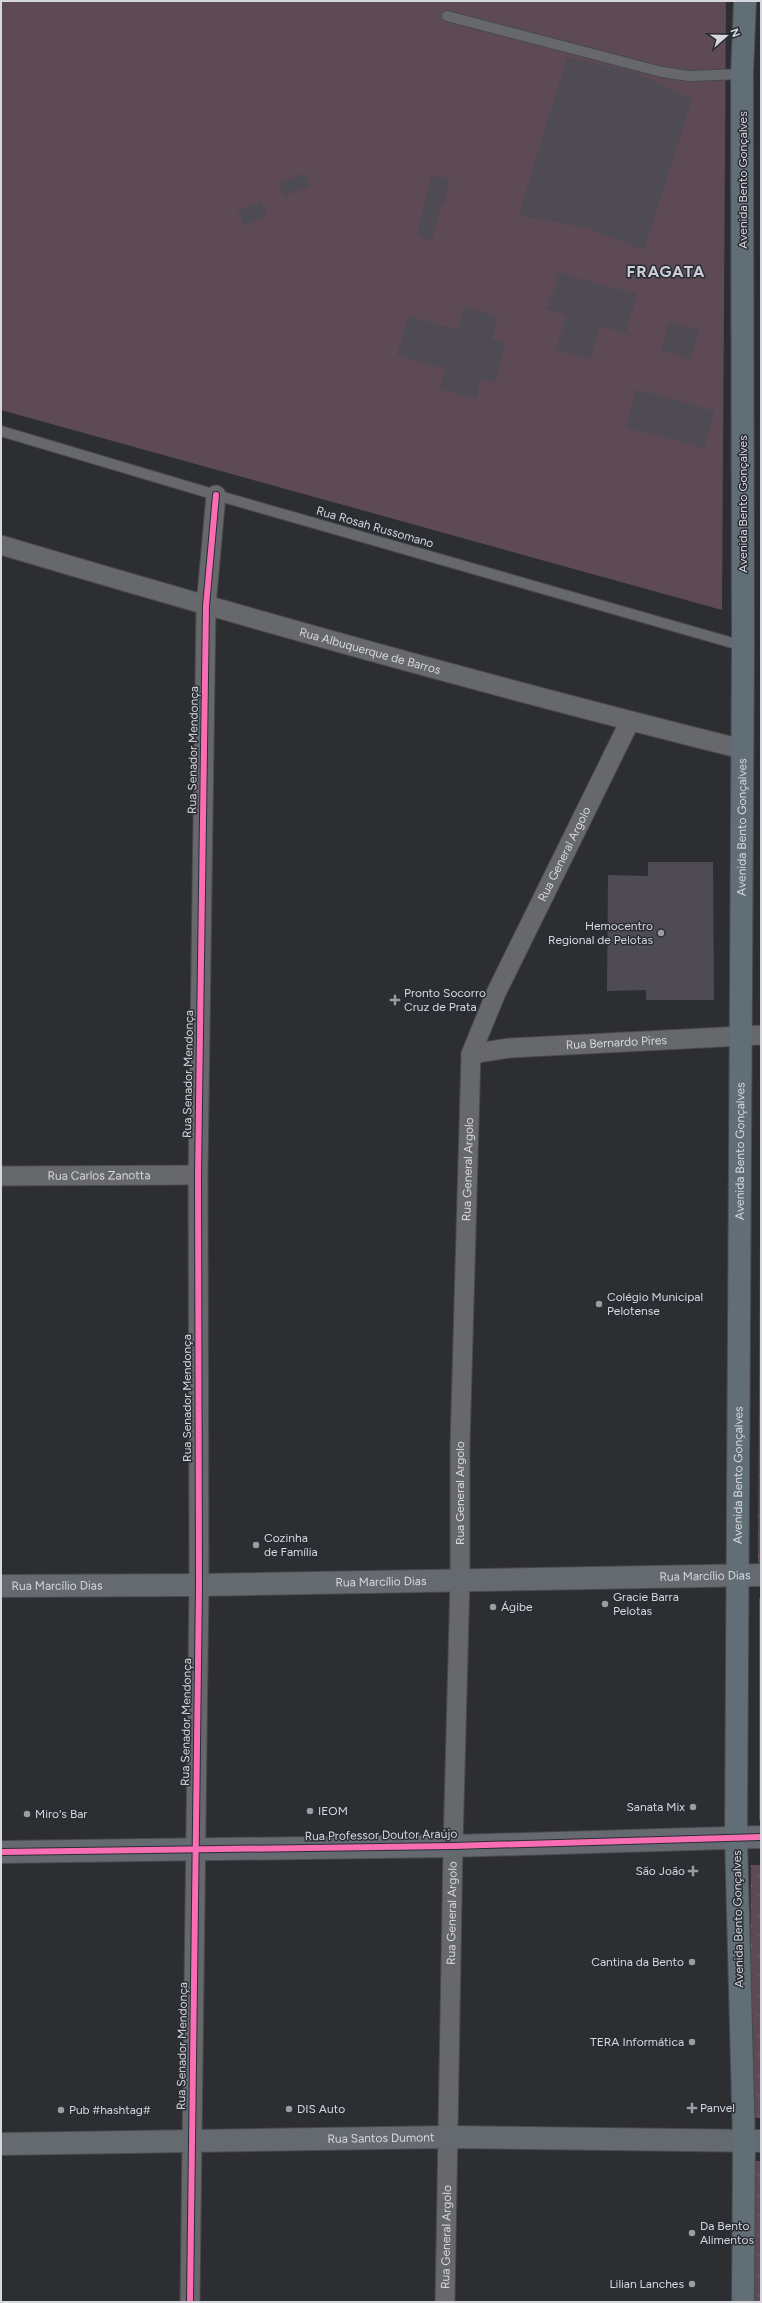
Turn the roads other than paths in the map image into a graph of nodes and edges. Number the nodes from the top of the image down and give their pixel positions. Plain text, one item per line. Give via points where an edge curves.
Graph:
1 (744, 1) edge
2 (447, 16) dead end
3 (753, 42) edge
4 (742, 74) junction
5 (761, 85) edge
6 (1, 431) edge
7 (216, 495) junction
8 (1, 545) edge
9 (206, 606) junction
10 (743, 646) junction
11 (630, 721) junction
12 (742, 749) junction
13 (751, 1035) edge
14 (471, 1054) junction
15 (198, 1175) junction
16 (1, 1176) edge
17 (738, 1574) junction
18 (761, 1574) edge
19 (460, 1580) junction
20 (199, 1585) junction
21 (1, 1586) edge
22 (761, 1837) edge
23 (736, 1838) junction
24 (453, 1846) junction
25 (196, 1849) junction
26 (1, 1852) edge
27 (448, 2138) junction
28 (192, 2141) junction
29 (752, 2142) edge
30 (1, 2144) edge
31 (190, 2302) edge
32 (446, 2302) edge
33 (744, 2302) edge

1 - 3 main road, Avenida Bento Gonçalves
2 - 4 lane via 662,72 689,76
3 - 4 main road, Avenida Bento Gonçalves
4 - 5 main road
4 - 10 main road, Avenida Bento Gonçalves
6 - 7 lane, Rua Rosah Russomano
7 - 9 street, Rua Senador Mendonça
7 - 10 lane, Rua Rosah Russomano
8 - 9 street, Rua Albuquerque de Barros
9 - 11 street, Rua Albuquerque de Barros
9 - 15 street, Rua Senador Mendonça
10 - 12 main road, Avenida Bento Gonçalves
11 - 12 street, Rua Albuquerque de Barros
11 - 14 street, Rua General Argolo via 496,993
12 - 13 main road, Avenida Bento Gonçalves
13 - 14 street, Rua Bernardo Pires via 510,1048
13 - 17 main road, Avenida Bento Gonçalves
14 - 19 street, Rua General Argolo via 460,1445
15 - 16 street, Rua Carlos Zanotta
15 - 20 street, Rua Senador Mendonça
17 - 18 street, Rua Marcílio Dias
17 - 19 street, Rua Marcílio Dias
17 - 23 main road, Avenida Bento Gonçalves
19 - 20 street, Rua Marcílio Dias
19 - 24 street, Rua General Argolo
20 - 21 street, Rua Marcílio Dias
20 - 25 street, Rua Senador Mendonça
22 - 23 street, Rua Professor Doutor Araújo
23 - 24 street, Rua Professor Doutor Araújo
23 - 29 main road, Avenida Bento Gonçalves
24 - 25 street, Rua Professor Doutor Araújo
24 - 27 street, Rua General Argolo
25 - 26 street, Rua Professor Doutor Araújo
25 - 28 street, Rua Senador Mendonça
27 - 28 street, Rua Santos Dumont
27 - 29 street, Rua Santos Dumont
27 - 32 street, Rua General Argolo
28 - 30 street, Rua Santos Dumont
28 - 31 street, Rua Senador Mendonça
29 - 33 main road, Avenida Bento Gonçalves

